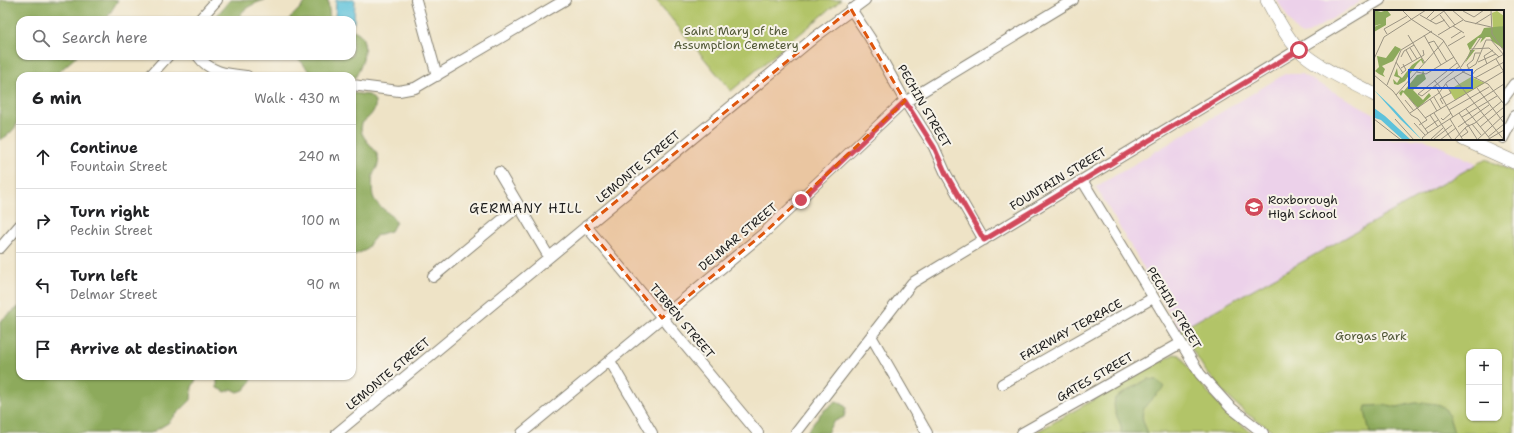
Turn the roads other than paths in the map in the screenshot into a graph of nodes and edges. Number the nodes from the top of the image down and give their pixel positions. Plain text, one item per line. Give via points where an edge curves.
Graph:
1 (216, 0) edge
2 (416, 0) edge
3 (564, 0) edge
4 (865, 0) edge
5 (1073, 0) edge
6 (1267, 0) edge
7 (1380, 0) edge
8 (851, 9) junction
9 (202, 16) edge
10 (1299, 50) junction
11 (164, 60) edge
12 (201, 60) edge
13 (154, 72) edge
14 (228, 72) edge
15 (437, 76) junction
16 (1514, 84) edge
17 (356, 85) edge
18 (1374, 94) edge
19 (1504, 98) edge
20 (905, 101) junction
21 (1514, 116) edge
22 (1504, 137) edge
23 (1468, 140) edge
24 (1502, 140) edge
25 (1481, 143) edge
26 (1495, 154) junction
27 (1514, 162) edge
28 (499, 172) dead end
29 (1082, 180) junction
30 (519, 206) junction
31 (586, 226) junction
32 (16, 230) edge
33 (984, 240) junction
34 (0, 248) edge
35 (549, 257) junction
36 (433, 277) dead end
37 (1153, 298) junction
38 (662, 318) junction
39 (871, 336) junction
40 (1181, 343) junction
41 (610, 361) junction
42 (1002, 384) dead end
43 (337, 433) edge
44 (522, 433) edge
45 (652, 433) edge
46 (758, 433) edge
47 (796, 433) edge
48 (927, 433) edge
49 (1022, 433) edge
50 (1263, 433) edge

1 - 9 street
2 - 15 street
3 - 15 street
4 - 8 street, LEMONTE STREET
5 - 20 street, DELMAR STREET
6 - 10 main road
7 - 10 street, FOUNTAIN STREET
8 - 20 street, PECHIN STREET
8 - 31 street, LEMONTE STREET
10 - 18 main road
10 - 29 street, FOUNTAIN STREET
11 - 13 street
12 - 14 street via 213,69
15 - 17 street via 407,91
16 - 19 street
20 - 33 street, PECHIN STREET via 934,147 946,174
20 - 38 street, DELMAR STREET via 780,220
21 - 22 street
23 - 25 main road
24 - 26 street
25 - 26 main road
26 - 27 main road
28 - 30 street
29 - 33 street, FOUNTAIN STREET
29 - 37 street, PECHIN STREET
30 - 35 street
30 - 36 street
31 - 35 street, LEMONTE STREET
31 - 38 street, TIBBEN STREET
32 - 34 street
33 - 39 street, FOUNTAIN STREET via 912,283
35 - 43 street, LEMONTE STREET
37 - 40 street, PECHIN STREET
37 - 42 street, FAIRWAY TERRACE
38 - 41 street, DELMAR STREET
38 - 46 street, TIBBEN STREET
39 - 47 street, FOUNTAIN STREET
39 - 48 street
40 - 49 street, GATES STREET
40 - 50 street, PECHIN STREET via 1214,392 1238,415
41 - 44 street, DELMAR STREET
41 - 45 street

